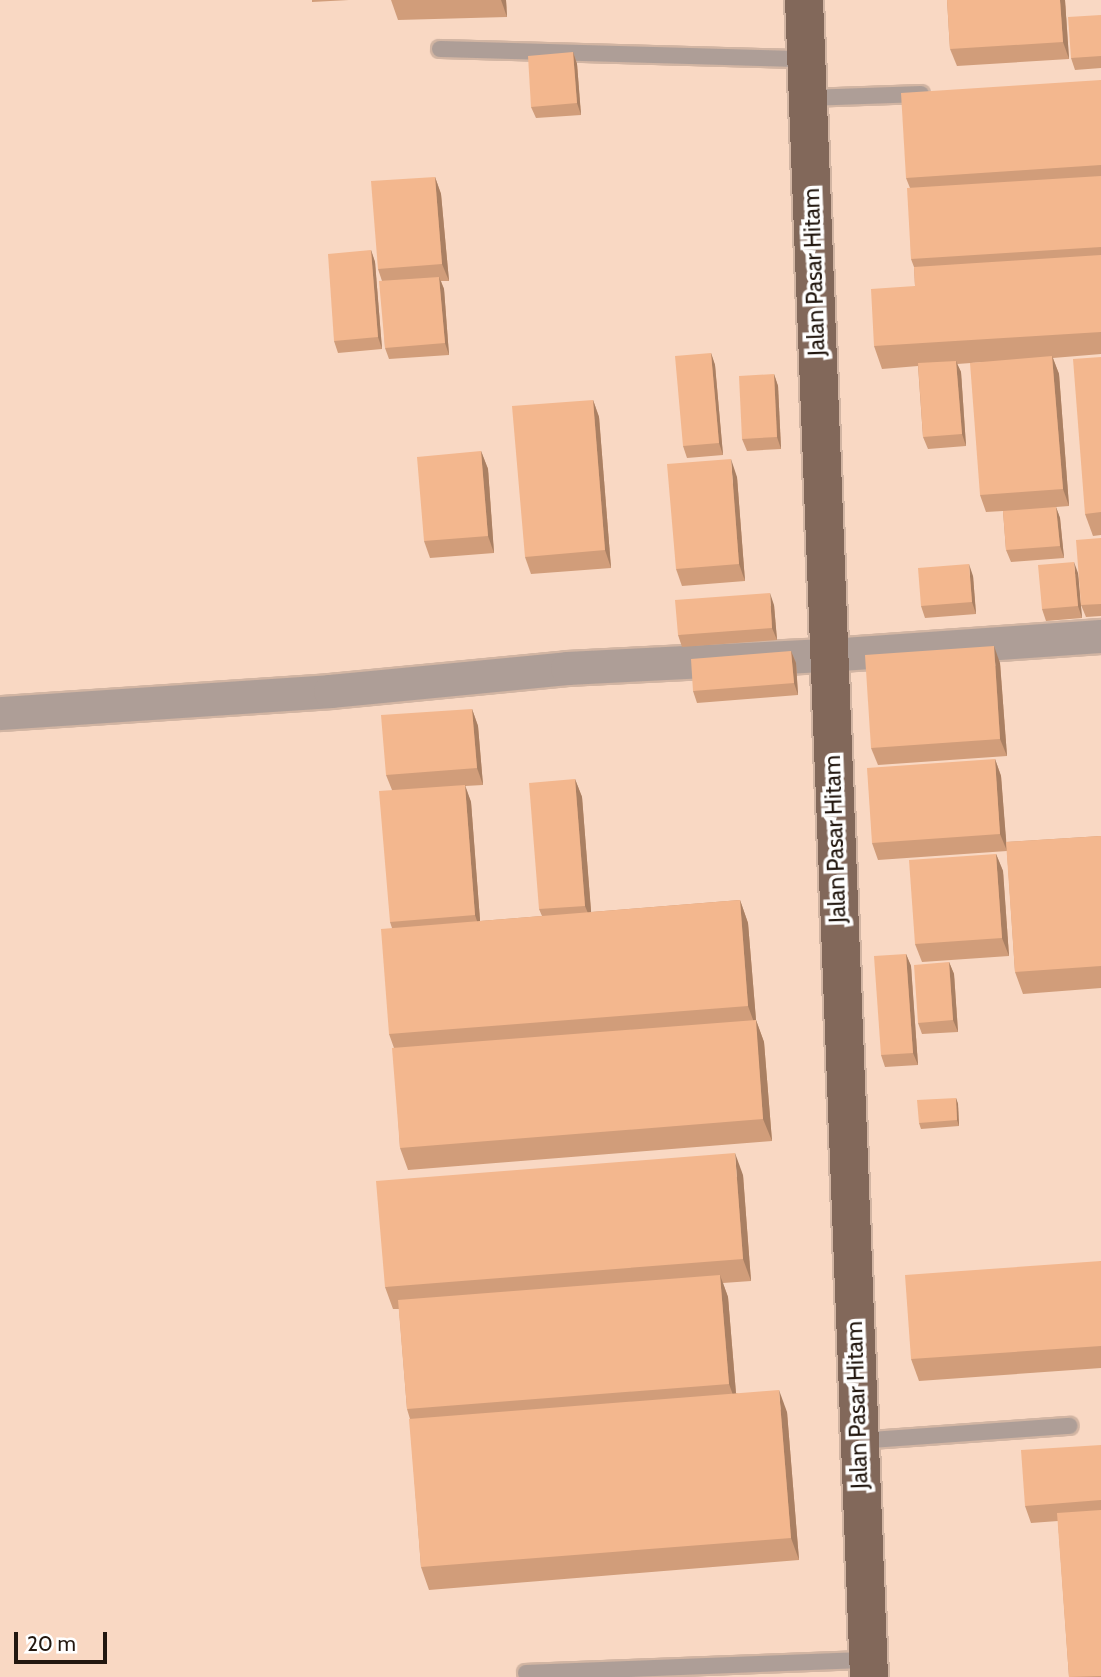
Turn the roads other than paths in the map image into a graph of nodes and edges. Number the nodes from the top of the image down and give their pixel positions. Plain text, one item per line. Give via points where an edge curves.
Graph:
1 (804, 0) edge
2 (440, 49) dead end
3 (806, 59) junction
4 (933, 93) edge
5 (808, 98) junction
6 (1101, 636) edge
7 (828, 655) junction
8 (0, 713) edge
9 (1069, 1426) dead end
10 (858, 1441) junction
11 (869, 1669) edge
12 (526, 1673) dead end

1 - 3 main road, Jalan Pasar Hitam
2 - 3 lane
3 - 5 main road, Jalan Pasar Hitam
4 - 5 lane
5 - 7 main road, Jalan Pasar Hitam
6 - 7 street
7 - 8 street via 567,668 330,691
7 - 10 main road, Jalan Pasar Hitam
9 - 10 lane
10 - 11 main road, Jalan Pasar Hitam
11 - 12 lane

